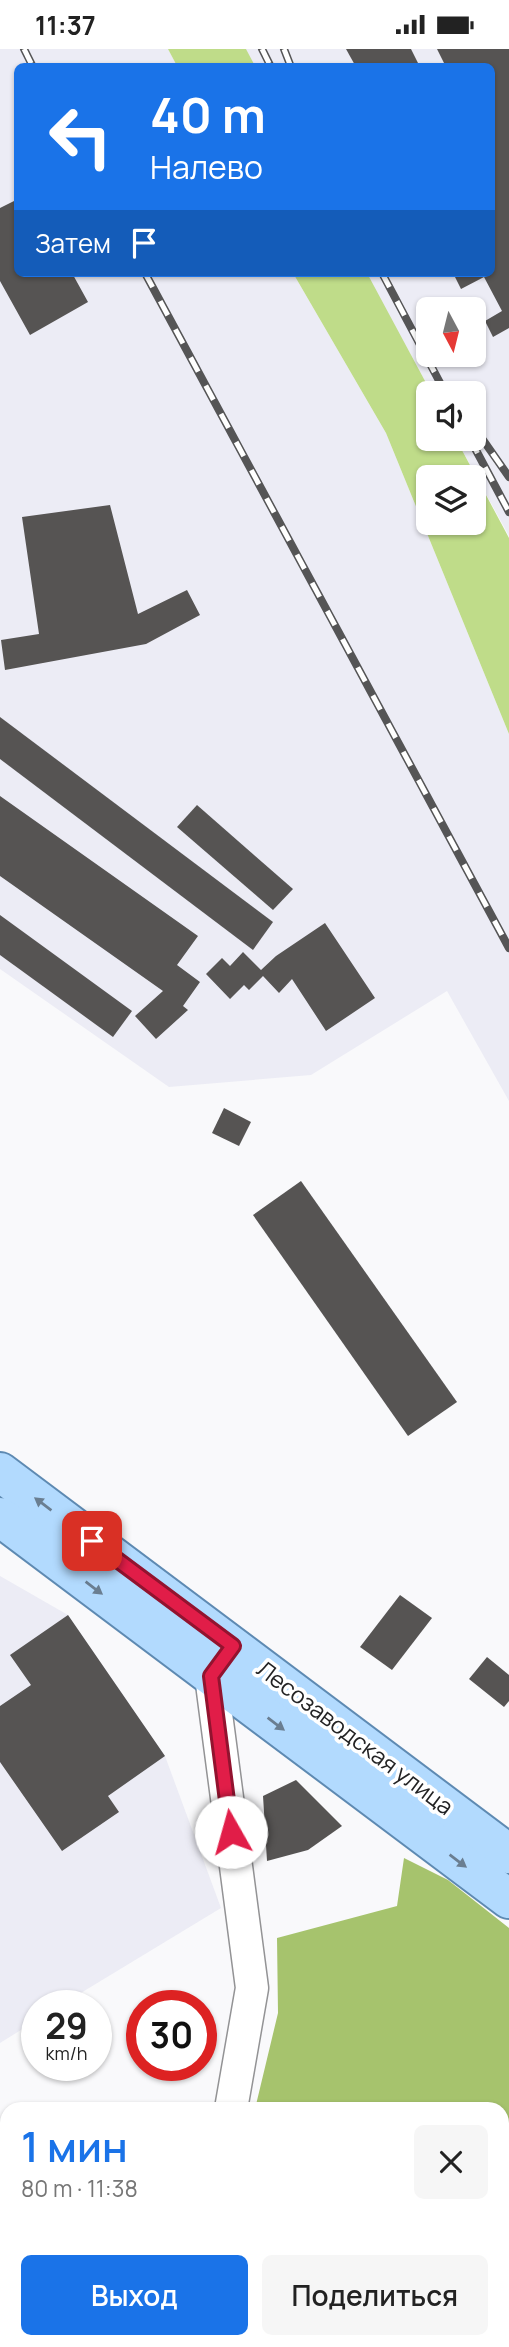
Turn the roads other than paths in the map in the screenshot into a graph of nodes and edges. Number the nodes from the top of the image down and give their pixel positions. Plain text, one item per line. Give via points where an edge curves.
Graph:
1 (0, 1472) edge
2 (0, 1517) edge
3 (222, 1661) junction
4 (509, 1854) edge
5 (509, 1899) edge
6 (232, 2102) edge

3 -> 1 main road, Лесозаводская улица
2 -> 3 main road, Лесозаводская улица
3 - 4 main road, Лесозаводская улица
3 -> 5 main road, Лесозаводская улица
3 - 6 street via 252,1988

